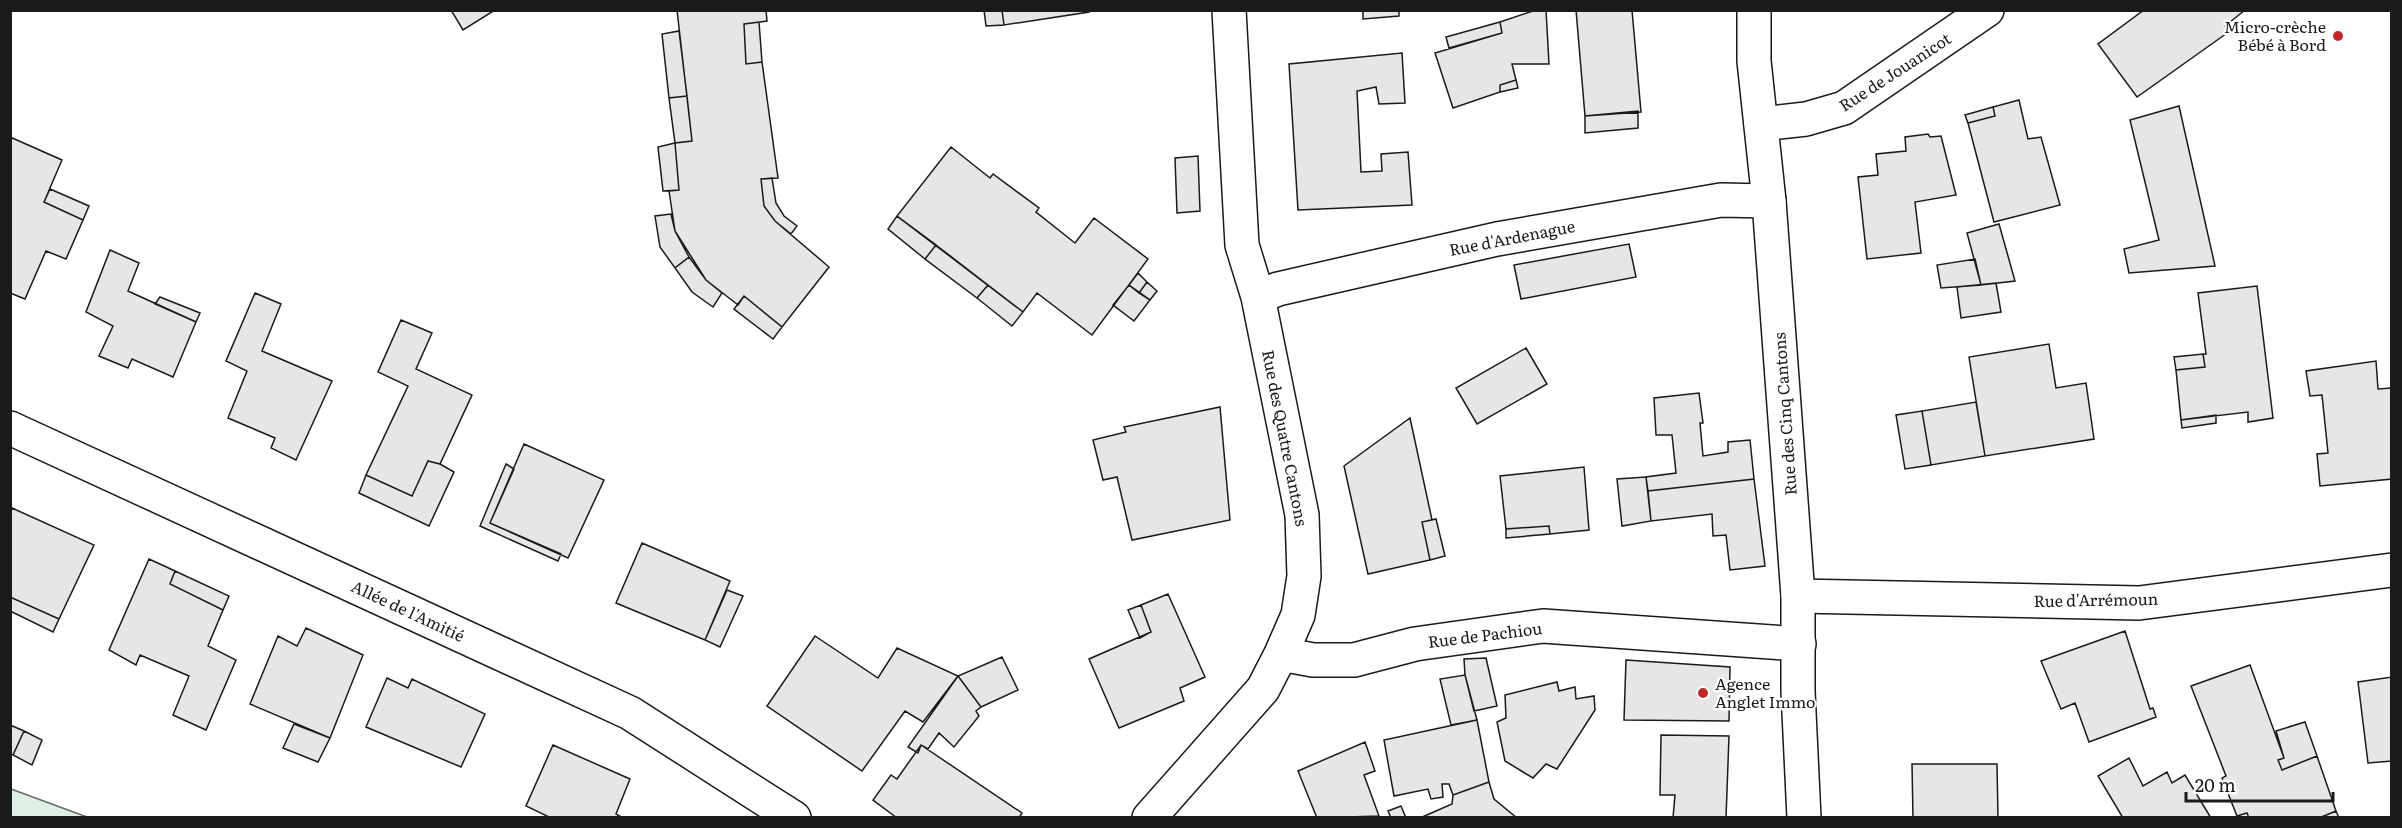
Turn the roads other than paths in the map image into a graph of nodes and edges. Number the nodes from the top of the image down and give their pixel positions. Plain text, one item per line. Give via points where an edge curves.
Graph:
1 (1229, 10) edge
2 (1754, 10) edge
3 (1987, 10) edge
4 (1761, 124) junction
5 (1769, 201) junction
6 (1258, 297) junction
7 (10, 428) edge
8 (2391, 570) edge
9 (1798, 596) junction
10 (1799, 644) junction
11 (1281, 654) junction
12 (794, 818) edge
13 (1149, 818) edge
14 (1804, 818) edge

1 - 6 street, Rue des Quatre Cantons via 1242,245
2 - 4 street, Rue des Cinq Cantons via 1754,62
3 - 4 street, Rue de Jouanicot via 1844,108 1806,119
4 - 5 street, Rue des Cinq Cantons
5 - 6 street, Rue d'Ardenague via 1720,200 1497,239 1278,289
5 - 9 street, Rue des Cinq Cantons
6 - 11 street, Rue des Quatre Cantons via 1302,515 1304,576 1298,615
7 - 12 street, Allée de l'Amitié via 630,713
8 - 9 street, Rue d'Arrémoun via 2139,603
9 - 10 street, Rue des Cinq Cantons
10 - 11 street, Rue de Pachiou via 1543,626 1415,644 1354,660 1313,660
10 - 14 street, Rue des Cinq Cantons
11 - 13 street, Rue des Quatre Cantons via 1263,689

